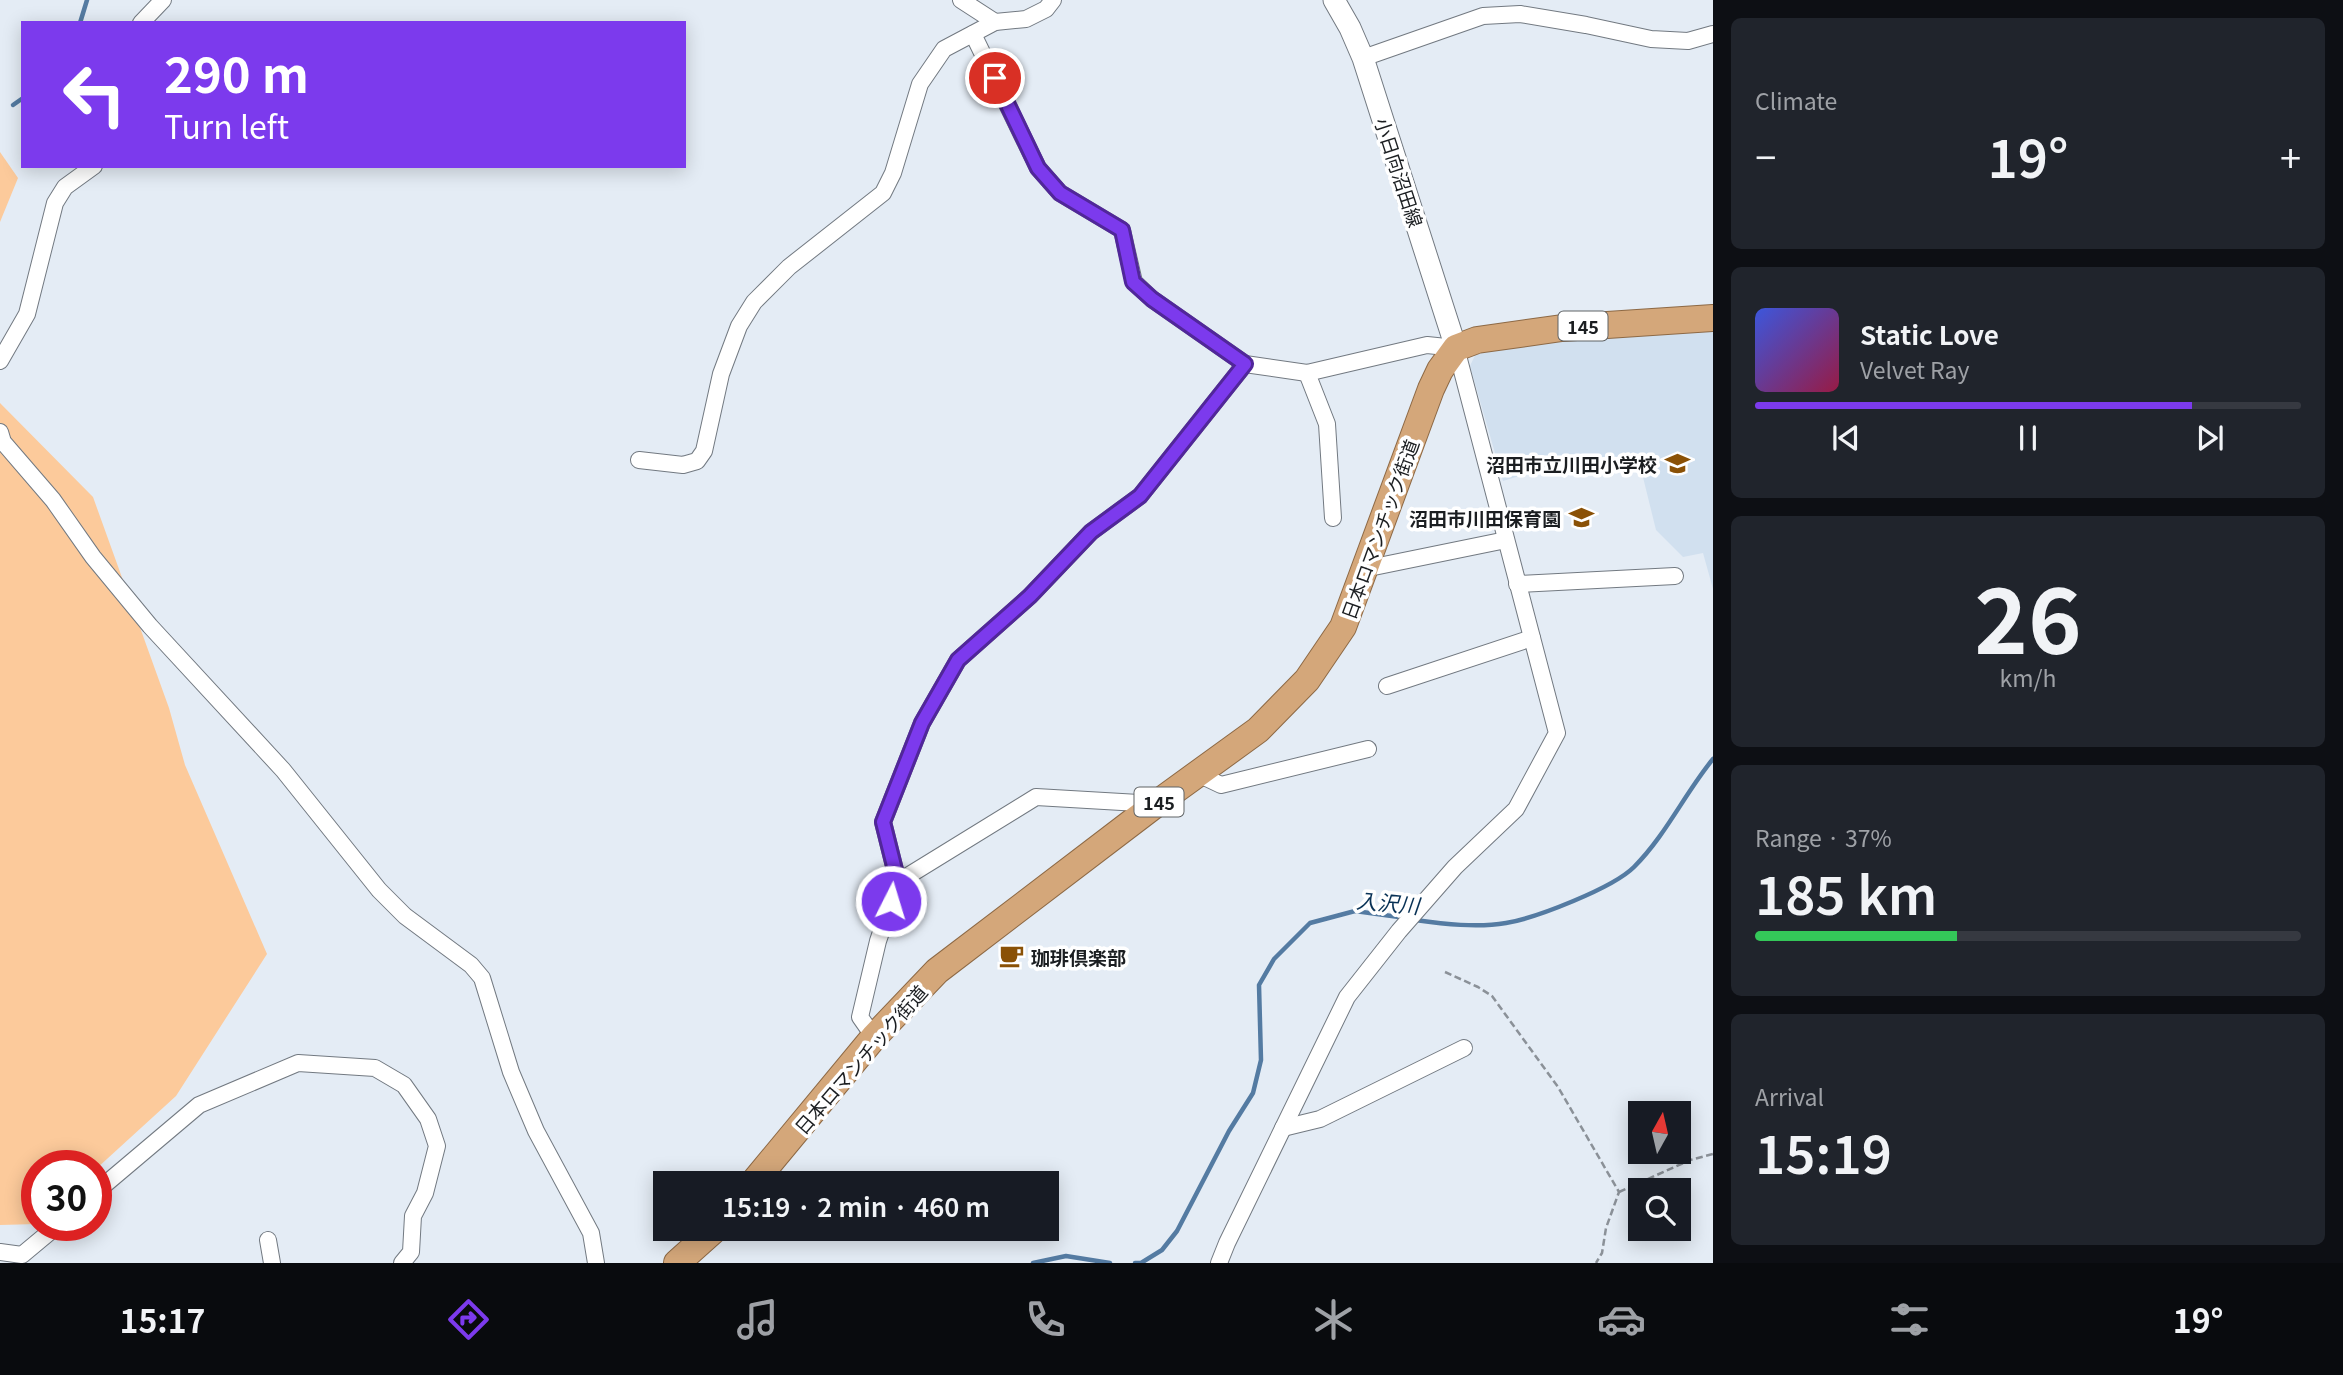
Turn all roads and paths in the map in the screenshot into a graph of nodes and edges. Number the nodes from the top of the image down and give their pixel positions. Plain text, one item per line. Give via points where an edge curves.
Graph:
1 (163, 0) edge
2 (961, 0) edge
3 (1053, 0) edge
4 (1334, 0) edge
5 (143, 21) edge
6 (995, 22) junction
7 (1713, 33) edge
8 (973, 34) junction
9 (1363, 58) junction
10 (91, 168) edge
11 (1713, 318) edge
12 (1457, 348) junction
13 (0, 361) edge
14 (1245, 364) junction
15 (1307, 373) junction
16 (0, 432) edge
17 (639, 460) dead end
18 (1333, 518) dead end
19 (1506, 540) junction
20 (1364, 569) junction
21 (1675, 576) dead end
22 (1517, 584) junction
23 (1532, 638) junction
24 (1387, 686) dead end
25 (1368, 749) dead end
26 (1198, 774) junction
27 (1156, 804) junction
28 (898, 882) junction
29 (1445, 972) dead end
30 (874, 1037) junction
31 (1464, 1048) dead end
32 (1283, 1128) junction
33 (1713, 1154) edge
34 (763, 1171) edge
35 (112, 1178) edge
36 (1619, 1192) junction
37 (268, 1240) dead end
38 (39, 1241) edge
39 (704, 1241) edge
40 (0, 1252) edge
41 (272, 1263) edge
42 (402, 1263) edge
43 (596, 1263) edge
44 (677, 1263) edge
45 (1219, 1263) edge
46 (1596, 1263) edge

1 - 5 street
2 - 6 street
3 - 6 street via 1026,19
4 - 9 main road, 小日向沼田線
6 - 8 street
7 - 9 street via 1688,41 1651,39 1520,14 1483,16
8 - 14 street via 1038,168 1060,193 1122,230 1133,282
8 - 17 street via 944,49 920,84 883,193 789,267 754,302 739,326 721,374 704,452 697,461 683,465
9 - 12 main road, 小日向沼田線
10 - 13 street via 65,187 55,203 27,314
11 - 12 highway, 145 via 1562,328 1477,340
12 - 15 street via 1427,345
12 - 19 street
12 - 20 highway, 日本ロマンチック街道 / 145 via 1431,389
14 - 15 street
14 - 28 street via 1140,496 1091,532 1030,596 958,660 922,723 883,822
15 - 18 street via 1327,424
16 - 43 street via 3,442 53,500 93,557 283,770 379,890 482,978 511,1072 536,1131 591,1233
19 - 20 street
19 - 22 street
20 - 26 highway, 日本ロマンチック街道 / 145 via 1343,627 1307,680 1258,730
21 - 22 street
22 - 23 street
23 - 24 street
23 - 32 street via 1557,733 1516,809 1455,867 1347,997
25 - 26 street via 1221,785
26 - 27 highway, 日本ロマンチック街道 / 145
27 - 28 street via 1036,797
27 - 30 highway, 日本ロマンチック街道 / 145 via 937,971
28 - 30 street via 860,1017
29 - 36 path via 1492,996 1558,1087
30 - 34 highway, 日本ロマンチック街道 / 145
31 - 32 street via 1321,1119
32 - 45 street
33 - 36 path
35 - 42 street via 199,1105 298,1063 375,1068 404,1085 428,1119 437,1146 425,1193 413,1216 411,1252
36 - 46 path
37 - 41 street
38 - 40 street via 22,1255
39 - 44 highway

